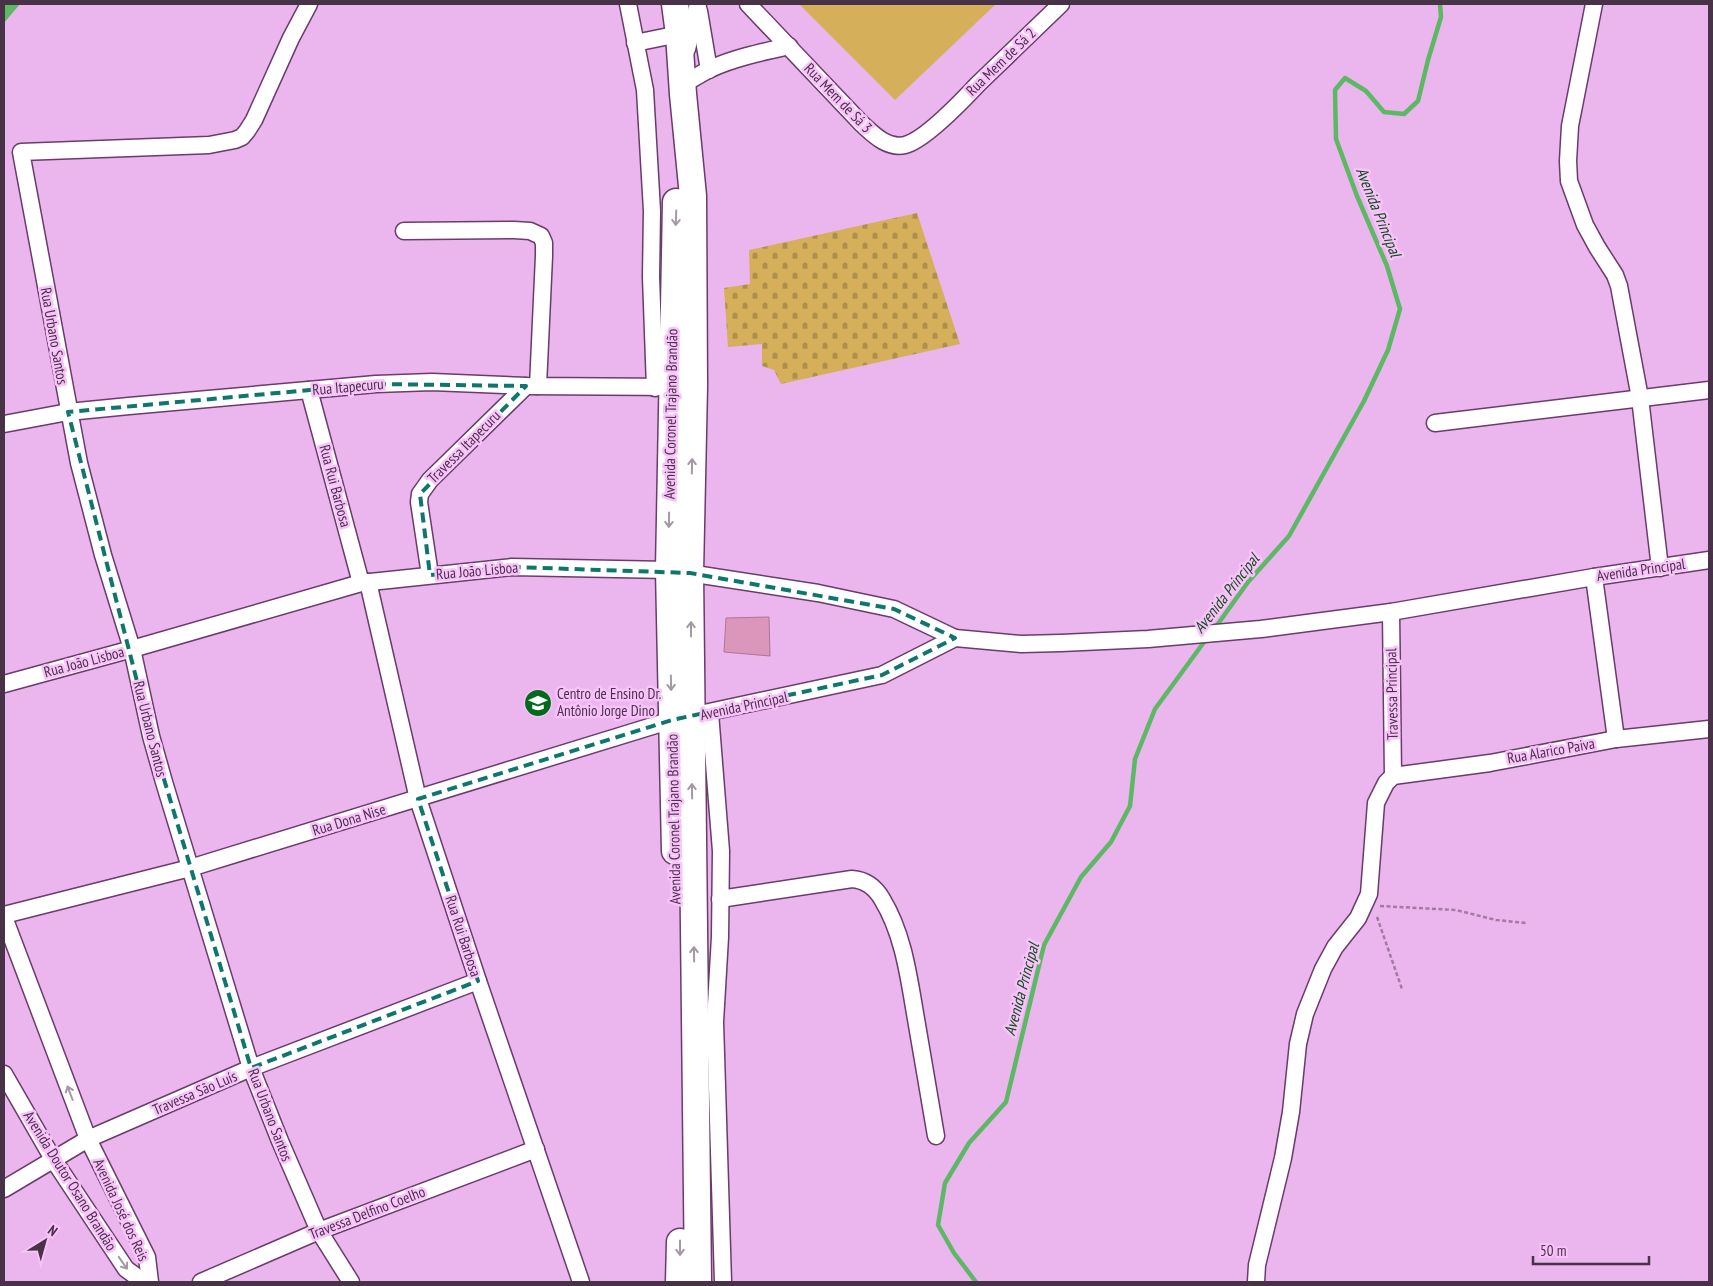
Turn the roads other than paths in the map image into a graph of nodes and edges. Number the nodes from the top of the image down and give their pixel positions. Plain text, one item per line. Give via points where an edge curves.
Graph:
1 (309, 4) edge
2 (628, 4) edge
3 (675, 4) edge
4 (698, 4) edge
5 (748, 4) edge
6 (1061, 4) edge
7 (1594, 4) edge
8 (679, 34) junction
9 (636, 43) junction
10 (788, 46) junction
11 (709, 70) junction
12 (682, 79) junction
13 (942, 120) joint
14 (404, 231) dead end
15 (532, 386) junction
16 (673, 387) junction
17 (309, 390) junction
18 (1709, 390) edge
19 (1640, 398) junction
20 (68, 412) junction
21 (1435, 422) dead end
22 (4, 424) edge
23 (1709, 560) edge
24 (1660, 568) junction
25 (679, 571) junction
26 (430, 575) junction
27 (1594, 577) junction
28 (365, 582) junction
29 (1391, 612) junction
30 (956, 638) junction
31 (132, 650) junction
32 (4, 684) edge
33 (691, 717) junction
34 (1709, 729) edge
35 (1616, 739) junction
36 (1393, 776) junction
37 (418, 799) junction
38 (190, 868) junction
39 (720, 899) junction
40 (4, 916) edge
41 (478, 982) junction
42 (251, 1068) junction
43 (4, 1074) edge
44 (936, 1136) dead end
45 (88, 1139) junction
46 (536, 1149) junction
47 (53, 1159) junction
48 (4, 1189) edge
49 (319, 1231) junction
50 (144, 1282) edge
51 (150, 1282) edge
52 (200, 1282) edge
53 (351, 1282) edge
54 (581, 1282) edge
55 (679, 1282) edge
56 (698, 1282) edge
57 (723, 1282) edge
58 (1256, 1282) edge

1 - 20 street, Rua Urbano Santos via 254,120 242,138 209,145 20,152
2 - 9 street
3 - 8 main road, Avenida Coronel Trajano Brandão
4 - 11 street
4 - 12 street
5 - 10 street, Rua Mem de Sá 3
6 - 13 street, Rua Mem de Sá 2
7 - 19 street via 1570,126 1569,181 1585,225 1619,286
8 - 9 street
8 - 12 main road, Avenida Coronel Trajano Brandão
9 - 16 street via 645,90 652,211 651,277
10 - 11 street via 746,56
10 - 13 street, Rua Mem de Sá 3 via 862,124 883,141 898,146 910,143
11 - 12 street
12 - 16 main road, Avenida Coronel Trajano Brandão via 685,117 677,156
14 - 15 street via 514,230 541,236 544,256
15 - 16 street, Rua Itapecuru
15 - 17 street, Rua Itapecuru via 432,382
15 - 26 street, Travessa Itapecuru via 430,480 420,494
16 - 25 main road, Avenida Coronel Trajano Brandão
17 - 20 street, Rua Itapecuru
17 - 28 street, Rua Rui Barbosa
18 - 19 street
19 - 21 street
19 - 24 street
20 - 22 street, Rua Itapecuru
20 - 31 street, Rua Urbano Santos via 103,555
23 - 24 street, Avenida Principal
24 - 27 street, Avenida Principal
25 - 26 street, Rua João Lisboa via 512,567
25 - 30 street, Rua João Lisboa via 818,593 894,609
25 - 33 main road, Avenida Coronel Trajano Brandão
26 - 28 street, Rua João Lisboa
27 - 29 street, Avenida Principal
27 - 35 street
28 - 31 street, Rua João Lisboa
28 - 37 street, Rua Rui Barbosa
29 - 30 street, Avenida Principal via 1261,629 1148,639 1021,644
29 - 36 street, Travessa Principal
30 - 33 street, Avenida Principal via 882,675
31 - 32 street, Rua João Lisboa
31 - 38 street, Rua Urbano Santos via 151,736
33 - 37 street, Rua Dona Nise
33 - 39 street, Avenida Coronel Trajano Brandão via 721,851
33 -> 55 main road, Avenida Coronel Trajano Brandão via 680,1108
56 -> 33 main road, Avenida Coronel Trajano Brandão
34 - 35 street, Rua Alarico Paiva
35 - 36 street, Rua Alarico Paiva via 1490,763
36 - 58 street via 1376,803 1371,900 1323,969 1305,1014 1283,1158 1257,1265
37 - 38 street, Rua Dona Nise
37 - 41 street, Rua Rui Barbosa
38 - 40 street, Rua Dona Nise
38 - 42 street, Rua Urbano Santos
39 - 44 street via 852,879 869,884 876,890 901,942
39 - 57 street, Avenida Coronel Trajano Brandão via 715,1022
45 -> 40 street
41 - 42 street, Travessa São Luís
41 - 46 street, Rua Rui Barbosa
42 - 45 street, Travessa São Luís
42 - 49 street, Rua Urbano Santos
43 - 47 street, Avenida Doutor Osano Brandão
45 - 47 street, Travessa São Luís
45 - 51 street, Avenida José dos Reis via 146,1257
46 - 49 street, Travessa Delfino Coelho
46 - 54 street, Rua Rui Barbosa
47 - 48 street, Travessa São Luís
47 -> 50 street, Avenida Doutor Osano Brandão via 126,1269
49 - 52 street, Travessa Delfino Coelho
49 - 53 street, Rua Urbano Santos

